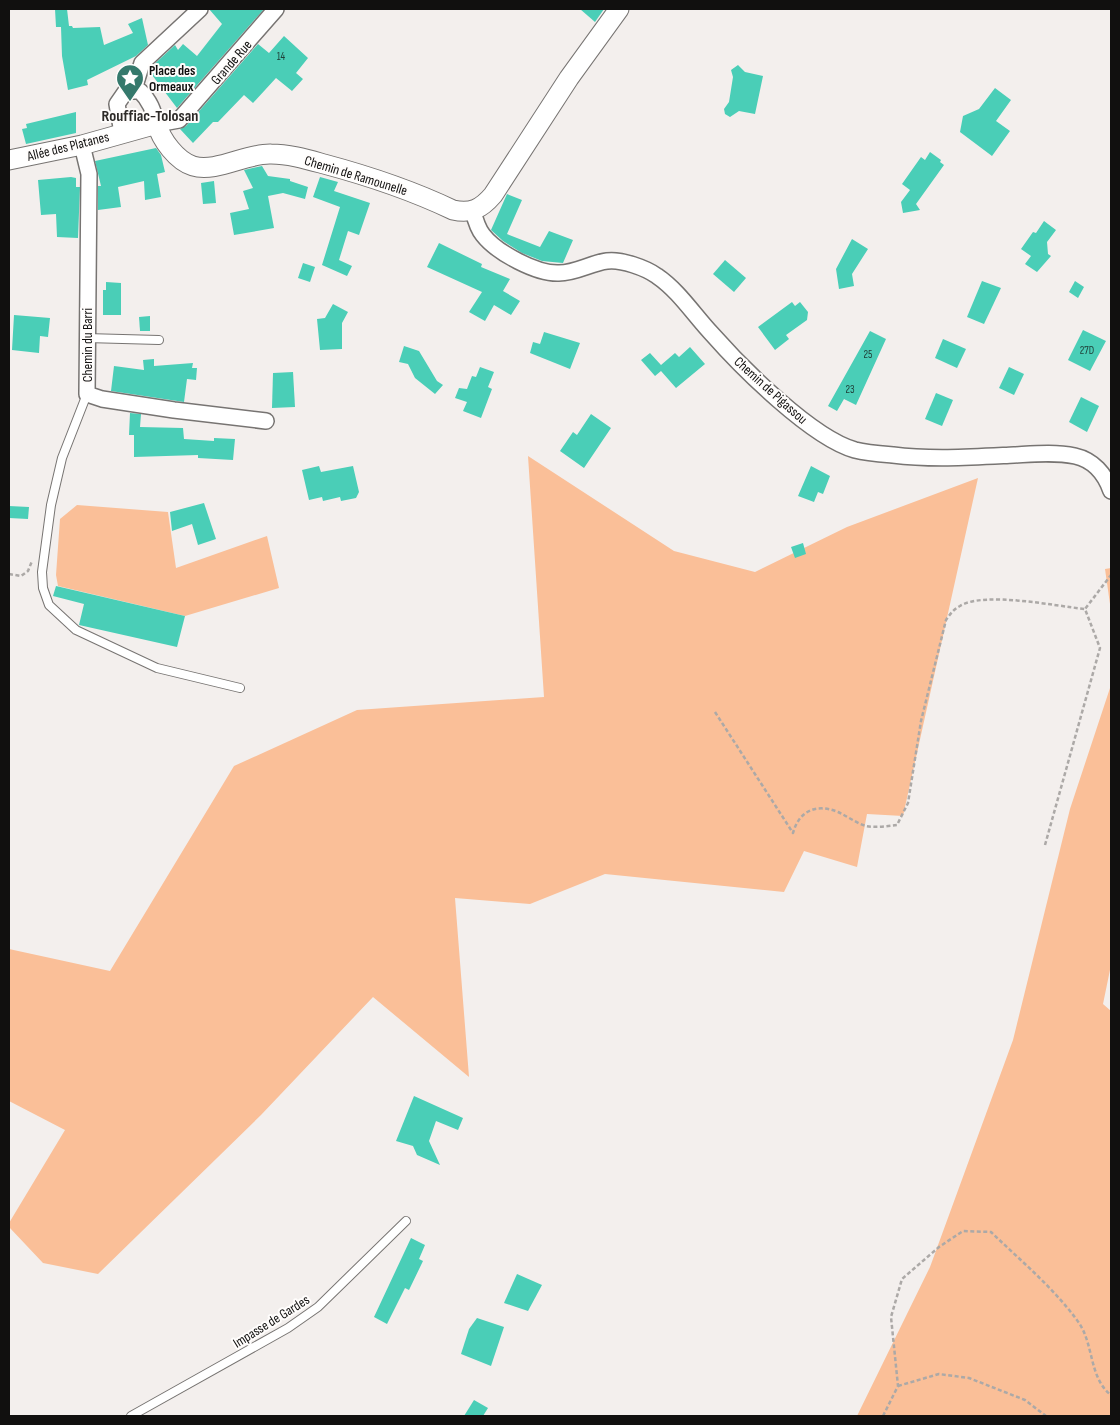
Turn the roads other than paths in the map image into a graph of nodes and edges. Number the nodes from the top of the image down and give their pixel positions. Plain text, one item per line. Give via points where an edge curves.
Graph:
1 (200, 9) edge
2 (276, 9) edge
3 (619, 9) edge
4 (134, 89) junction
5 (156, 124) junction
6 (122, 133) junction
7 (82, 145) junction
8 (9, 160) edge
9 (473, 211) junction
10 (86, 338) junction
11 (159, 340) dead end
12 (87, 394) junction
13 (266, 421) dead end
14 (1111, 491) edge
15 (240, 688) dead end
16 (406, 1221) dead end
17 (131, 1416) edge

1 - 4 street via 142,63
2 - 5 street, Grande Rue via 179,120
3 - 9 street via 569,78 493,195
4 - 5 street via 148,98
4 - 6 street via 126,91 118,104
5 - 6 street, Allée des Platanes
5 - 9 street, Chemin de Ramounelle via 159,134 179,157 196,166 208,167 256,154 290,155 368,176 453,210
6 - 7 street, Allée des Platanes
7 - 8 street, Allée des Platanes
7 - 10 street, Chemin du Barri via 89,174
9 - 14 street, Chemin de Pigassou via 482,234 492,244 545,273 582,270 607,261 631,264 657,276 770,391 815,429 854,450 894,456 1076,456 1097,467
10 - 11 lane
10 - 12 street, Chemin du Barri
12 - 13 street, Chemin du Barri via 156,408
12 - 15 lane via 62,458 51,505 42,572 49,605 76,630 157,668
16 - 17 lane, Impasse de Gardes via 318,1307 288,1328

